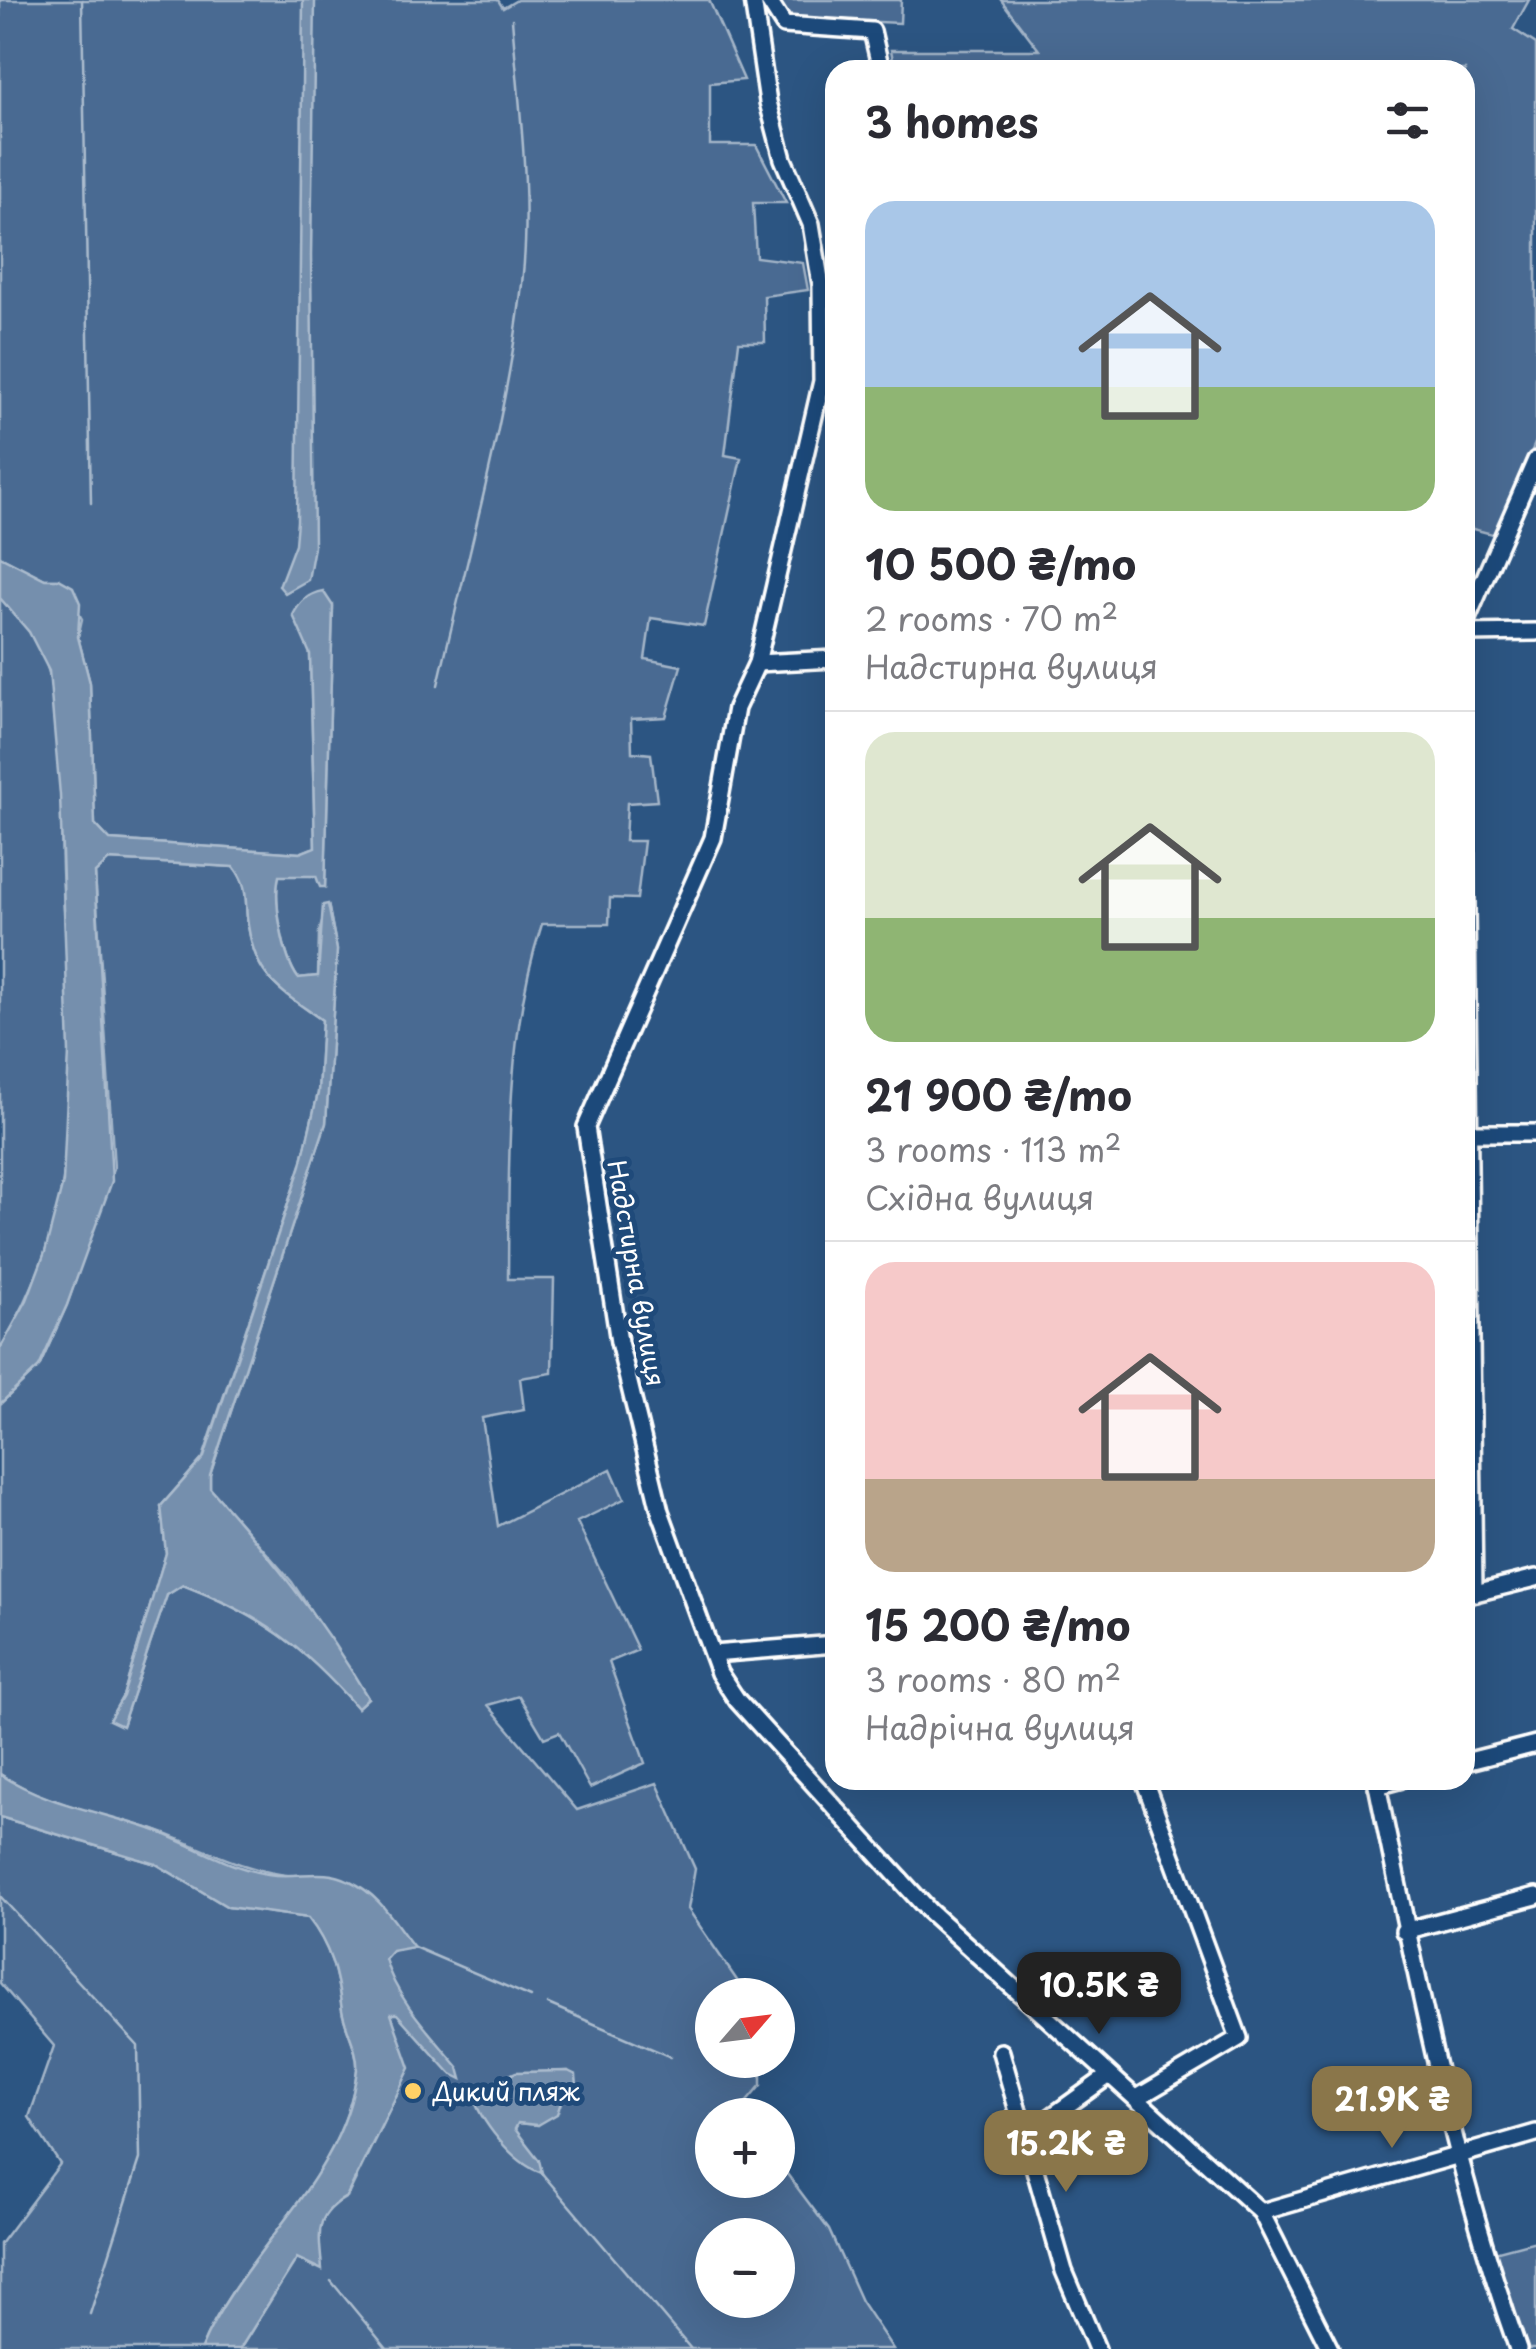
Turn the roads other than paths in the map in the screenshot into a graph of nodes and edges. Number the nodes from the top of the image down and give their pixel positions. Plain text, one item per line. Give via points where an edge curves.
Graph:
1 (753, 0) edge
2 (768, 0) edge
3 (879, 60) edge
4 (1536, 460) edge
5 (1475, 600) edge
6 (1536, 632) edge
7 (1475, 633) edge
8 (825, 660) edge
9 (757, 663) junction
10 (1475, 1133) edge
11 (1536, 1133) edge
12 (1536, 1578) edge
13 (1475, 1593) edge
14 (825, 1645) edge
15 (713, 1654) junction
16 (1536, 1744) edge
17 (1475, 1759) edge
18 (1148, 1790) edge
19 (1378, 1790) edge
20 (1536, 1896) edge
21 (1404, 1932) junction
22 (1001, 2052) dead end
23 (1108, 2076) junction
24 (1137, 2098) junction
25 (1536, 2133) edge
26 (1026, 2135) junction
27 (1456, 2156) junction
28 (1261, 2212) junction
29 (1097, 2349) edge
30 (1330, 2349) edge
31 (1518, 2349) edge

1 - 9 street, Надстирна вулиця via 782,159 810,224 821,285 822,362
2 - 3 street via 784,25 872,31
4 - 5 street
6 - 7 street
8 - 9 street
9 - 15 street, Надстирна вулиця via 736,708 713,838 586,1128 624,1361 660,1511
10 - 11 street
12 - 13 street
14 - 15 street
15 - 23 street, Надстирна вулиця via 737,1700 929,1911
16 - 17 street
18 - 24 street via 1239,2038
19 - 21 street
20 - 21 street
21 - 27 street
22 - 26 street
23 - 24 street, Надстирна вулиця
23 - 26 street
24 - 28 street, Надстирна вулиця
25 - 27 street
26 - 29 street via 1064,2271
27 - 28 street
27 - 31 street
28 - 30 street, Надстирна вулиця

